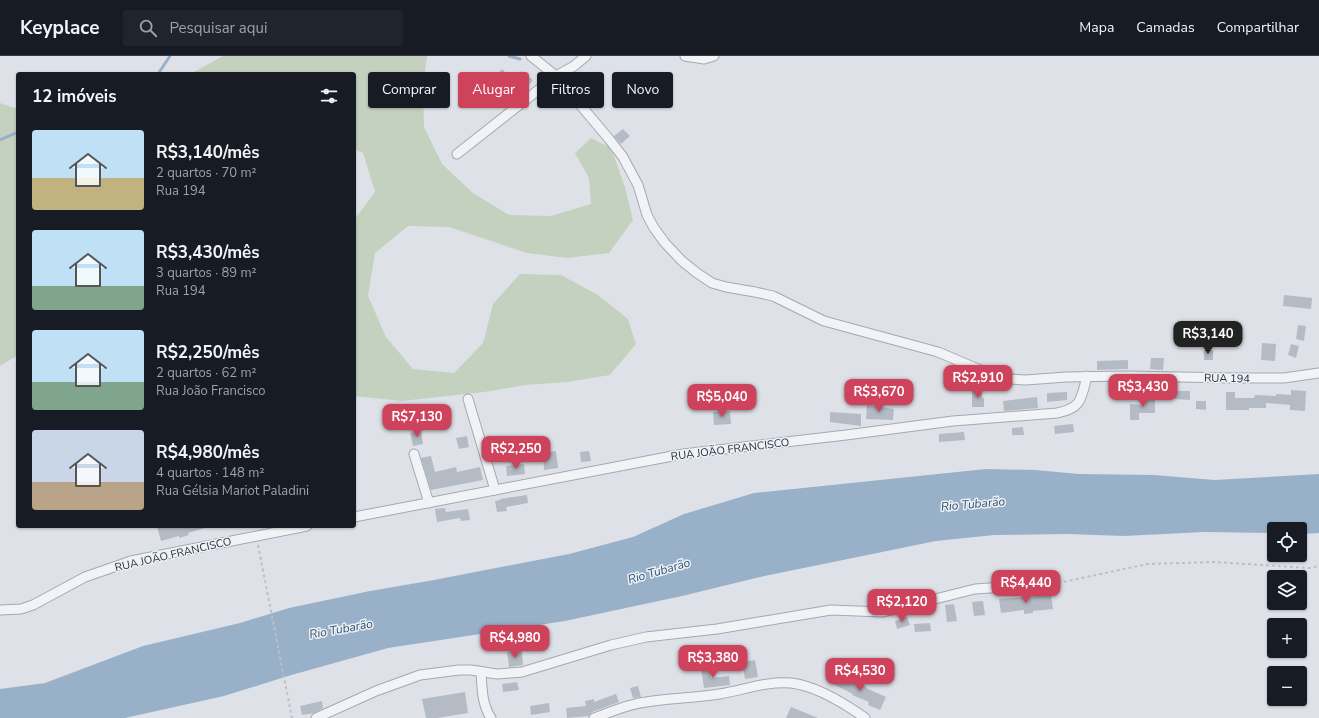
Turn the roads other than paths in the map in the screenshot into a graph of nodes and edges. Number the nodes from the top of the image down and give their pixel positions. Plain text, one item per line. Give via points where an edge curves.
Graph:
1 (531, 56) edge
2 (586, 56) edge
3 (685, 56) edge
4 (714, 56) edge
5 (551, 72) edge
6 (563, 72) edge
7 (537, 91) edge
8 (583, 108) edge
9 (457, 154) dead end
10 (1319, 373) edge
11 (1087, 376) junction
12 (468, 399) dead end
13 (414, 454) dead end
14 (495, 490) junction
15 (428, 503) junction
16 (356, 517) edge
17 (296, 528) edge
18 (1050, 584) road end
19 (0, 610) edge
20 (481, 672) junction
21 (489, 716) edge
22 (316, 718) edge
23 (479, 718) edge
24 (594, 718) edge
25 (865, 718) edge

1 - 5 street, RUA 194
2 - 6 street
3 - 4 street
7 - 9 street
8 - 11 street, RUA 194 via 623,158 638,185 647,215 661,238 682,261 712,283 772,296 824,321 938,352 1004,378 1026,380
10 - 11 street, RUA 194 via 1284,378
11 - 14 street, RUA JOÃO FRANCISCO via 1080,400 1076,407 1068,411 953,421 708,450
12 - 14 street
13 - 15 street
14 - 15 street, RUA JOÃO FRANCISCO
15 - 16 street, RUA JOÃO FRANCISCO
17 - 19 street, RUA JOÃO FRANCISCO via 131,561 85,577 33,605
18 - 20 street via 975,590 883,612 831,610 717,629 646,637 522,672
20 - 21 street via 482,690
20 - 22 street via 459,670 420,675 376,691
21 - 23 street
24 - 25 street via 641,703 718,695 775,682 807,687 842,703

